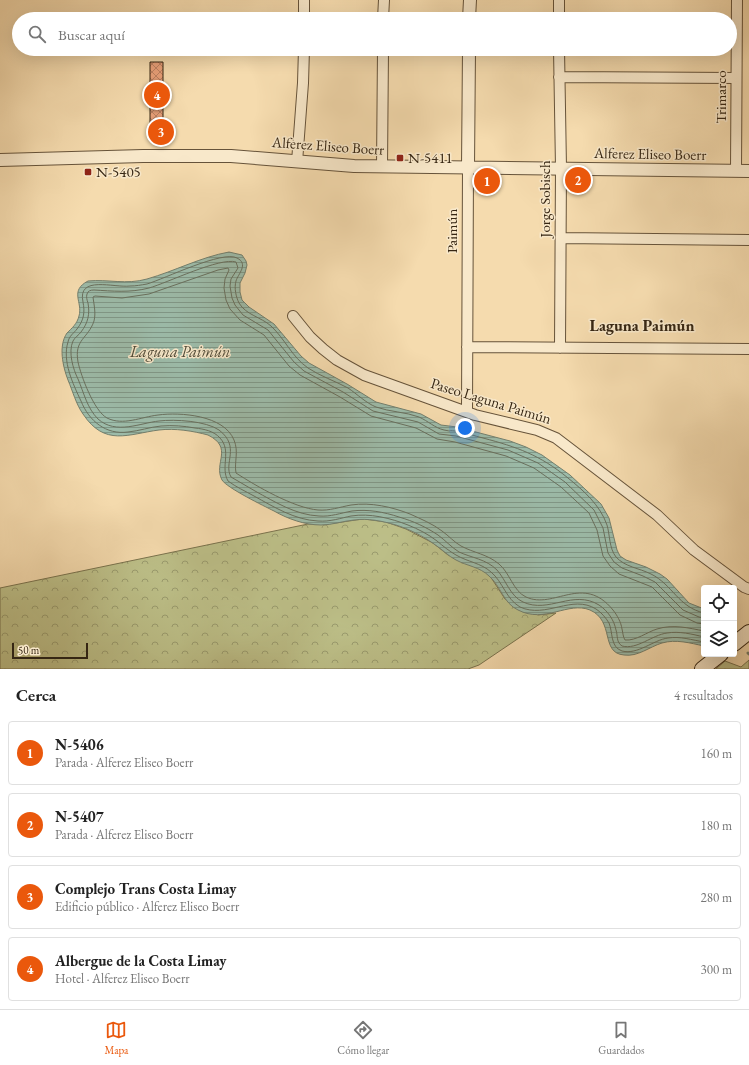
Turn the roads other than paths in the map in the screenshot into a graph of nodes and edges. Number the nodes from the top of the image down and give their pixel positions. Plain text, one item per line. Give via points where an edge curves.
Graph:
1 (304, 0) edge
2 (384, 0) edge
3 (470, 0) edge
4 (559, 0) edge
5 (737, 0) edge
6 (304, 12) edge
7 (383, 12) edge
8 (469, 12) edge
9 (559, 12) edge
10 (737, 12) edge
11 (304, 56) edge
12 (383, 56) edge
13 (469, 56) edge
14 (559, 56) edge
15 (736, 56) edge
16 (559, 77) junction
17 (736, 78) junction
18 (0, 160) edge
19 (297, 162) junction
20 (382, 167) junction
21 (468, 167) junction
22 (561, 168) junction
23 (736, 170) junction
24 (749, 171) edge
25 (561, 238) junction
26 (749, 240) edge
27 (293, 316) dead end
28 (468, 348) junction
29 (560, 348) junction
30 (749, 350) edge
31 (467, 412) junction
32 (749, 589) edge
33 (749, 632) edge
34 (737, 642) edge
35 (717, 657) edge
36 (702, 669) edge

1 - 6 street
2 - 7 street
3 - 8 street
4 - 9 street
5 - 10 street, Trimarco
11 - 19 street
12 - 20 street
13 - 21 street, Paimún
14 - 16 street, Jorge Sobisch
15 - 17 street, Trimarco
16 - 17 street
16 - 22 street, Jorge Sobisch
17 - 23 street, Trimarco
18 - 19 street, Alferez Eliseo Boerr via 231,156
19 - 20 street, Alferez Eliseo Boerr
20 - 21 street, Alferez Eliseo Boerr
21 - 22 street, Alferez Eliseo Boerr
21 - 28 street, Paimún
22 - 23 street, Alferez Eliseo Boerr
22 - 25 street, Jorge Sobisch
23 - 24 street, Alferez Eliseo Boerr
25 - 26 street
25 - 29 street, Jorge Sobisch
27 - 31 street, Paseo Laguna Paimún via 316,343 345,365 364,375
28 - 29 street
28 - 31 street, Paimún
29 - 30 street
31 - 32 street, Paseo Laguna Paimún via 537,430 556,438 657,515 694,550
33 - 34 main road
35 - 36 main road

